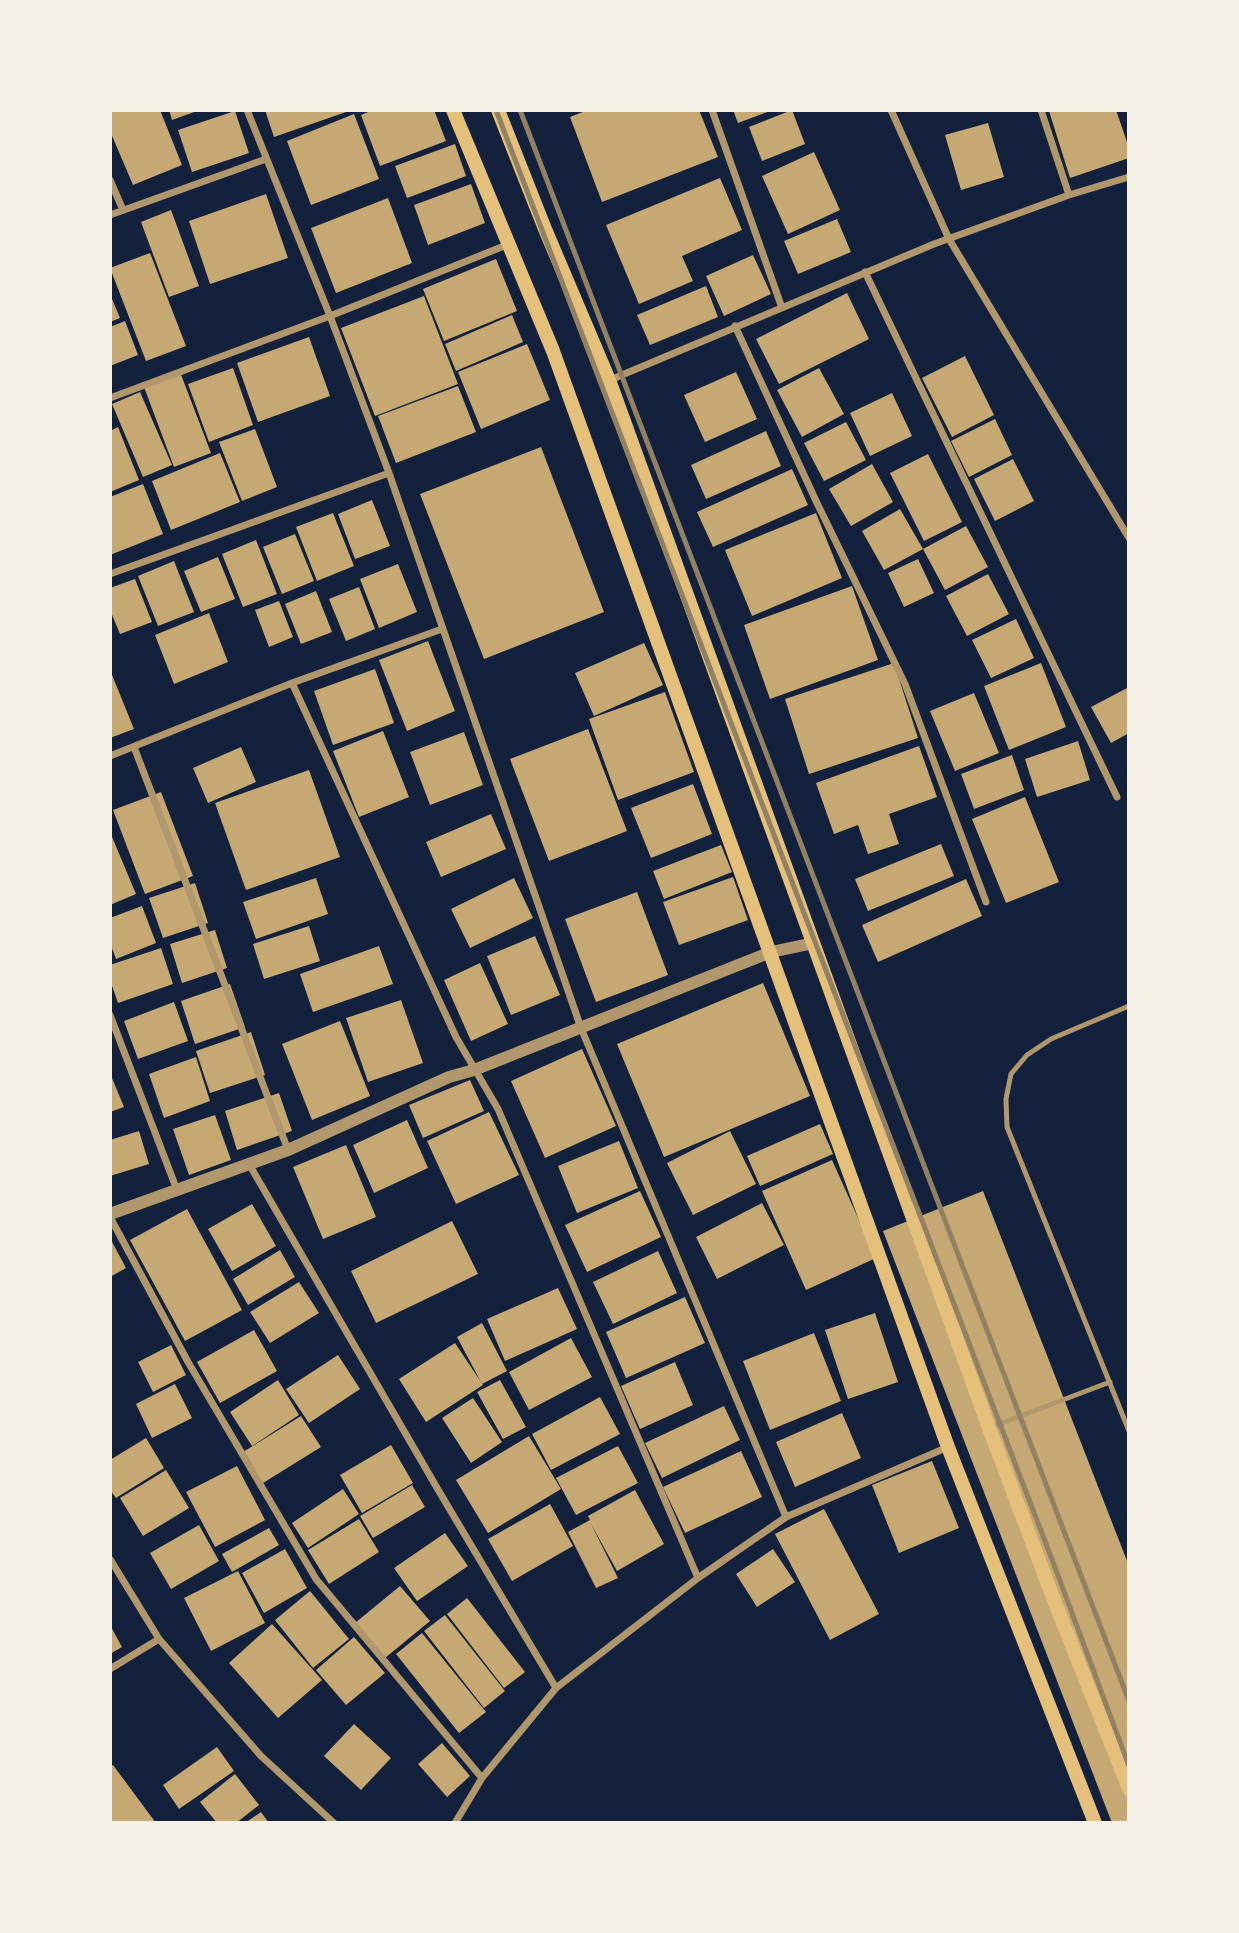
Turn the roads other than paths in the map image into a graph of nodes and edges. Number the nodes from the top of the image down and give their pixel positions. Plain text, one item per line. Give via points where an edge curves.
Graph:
1 (247, 110) edge
2 (453, 110) edge
3 (498, 110) edge
4 (712, 110) edge
5 (891, 110) edge
6 (1041, 110) edge
7 (266, 159) junction
8 (1129, 177) edge
9 (110, 180) edge
10 (1069, 195) junction
11 (123, 210) junction
12 (110, 215) edge
13 (949, 239) junction
14 (509, 244) junction
15 (865, 272) junction
16 (782, 308) junction
17 (330, 316) junction
18 (735, 326) junction
19 (609, 380) junction
20 (110, 398) edge
21 (389, 473) junction
22 (1129, 538) edge
23 (110, 574) edge
24 (442, 629) junction
25 (292, 683) junction
26 (134, 747) junction
27 (110, 756) edge
28 (1117, 797) dead end
29 (986, 902) dead end
30 (814, 943) junction
31 (771, 952) junction
32 (1129, 1006) edge
33 (110, 1015) edge
34 (581, 1028) junction
35 (474, 1070) junction
36 (288, 1150) junction
37 (248, 1163) junction
38 (177, 1190) junction
39 (110, 1215) edge
40 (1110, 1382) junction
41 (989, 1428) junction
42 (1129, 1431) edge
43 (948, 1447) junction
44 (786, 1517) junction
45 (110, 1559) edge
46 (698, 1578) junction
47 (159, 1639) junction
48 (110, 1669) edge
49 (556, 1688) junction
50 (482, 1778) junction
51 (1129, 1789) edge
52 (334, 1823) edge
53 (455, 1823) edge
54 (1095, 1823) edge

1 - 7 street
2 - 14 main road
3 - 19 main road
4 - 16 street
5 - 13 street
6 - 10 street
7 - 11 street
7 - 17 street
8 - 10 street
9 - 11 street
10 - 13 street
11 - 12 street
13 - 15 street
13 - 22 street
14 - 17 street
14 - 31 main road via 553,351
15 - 16 street
15 - 28 street
16 - 18 street
17 - 20 street
17 - 21 street
18 - 19 street
18 - 29 street via 905,684
19 - 30 main road
21 - 23 street
21 - 24 street
24 - 25 street
24 - 34 street
25 - 26 street
25 - 35 street
26 - 27 street
26 - 36 street
30 - 31 street
30 - 41 main road
31 - 34 street
31 - 43 main road
32 - 40 lane via 1051,1039 1027,1055 1011,1074 1006,1099 1007,1127
33 - 38 street
34 - 35 street
34 - 44 street
35 - 36 street
35 - 46 street via 498,1109
36 - 37 street
37 - 38 street
37 - 49 street
38 - 39 street
39 - 50 street via 188,1362 316,1579
40 - 41 lane
40 - 42 lane
41 - 51 main road
43 - 44 street
43 - 54 main road
44 - 46 street
45 - 47 street
46 - 49 street
47 - 48 street
47 - 52 street via 261,1756
49 - 50 street
50 - 53 street

